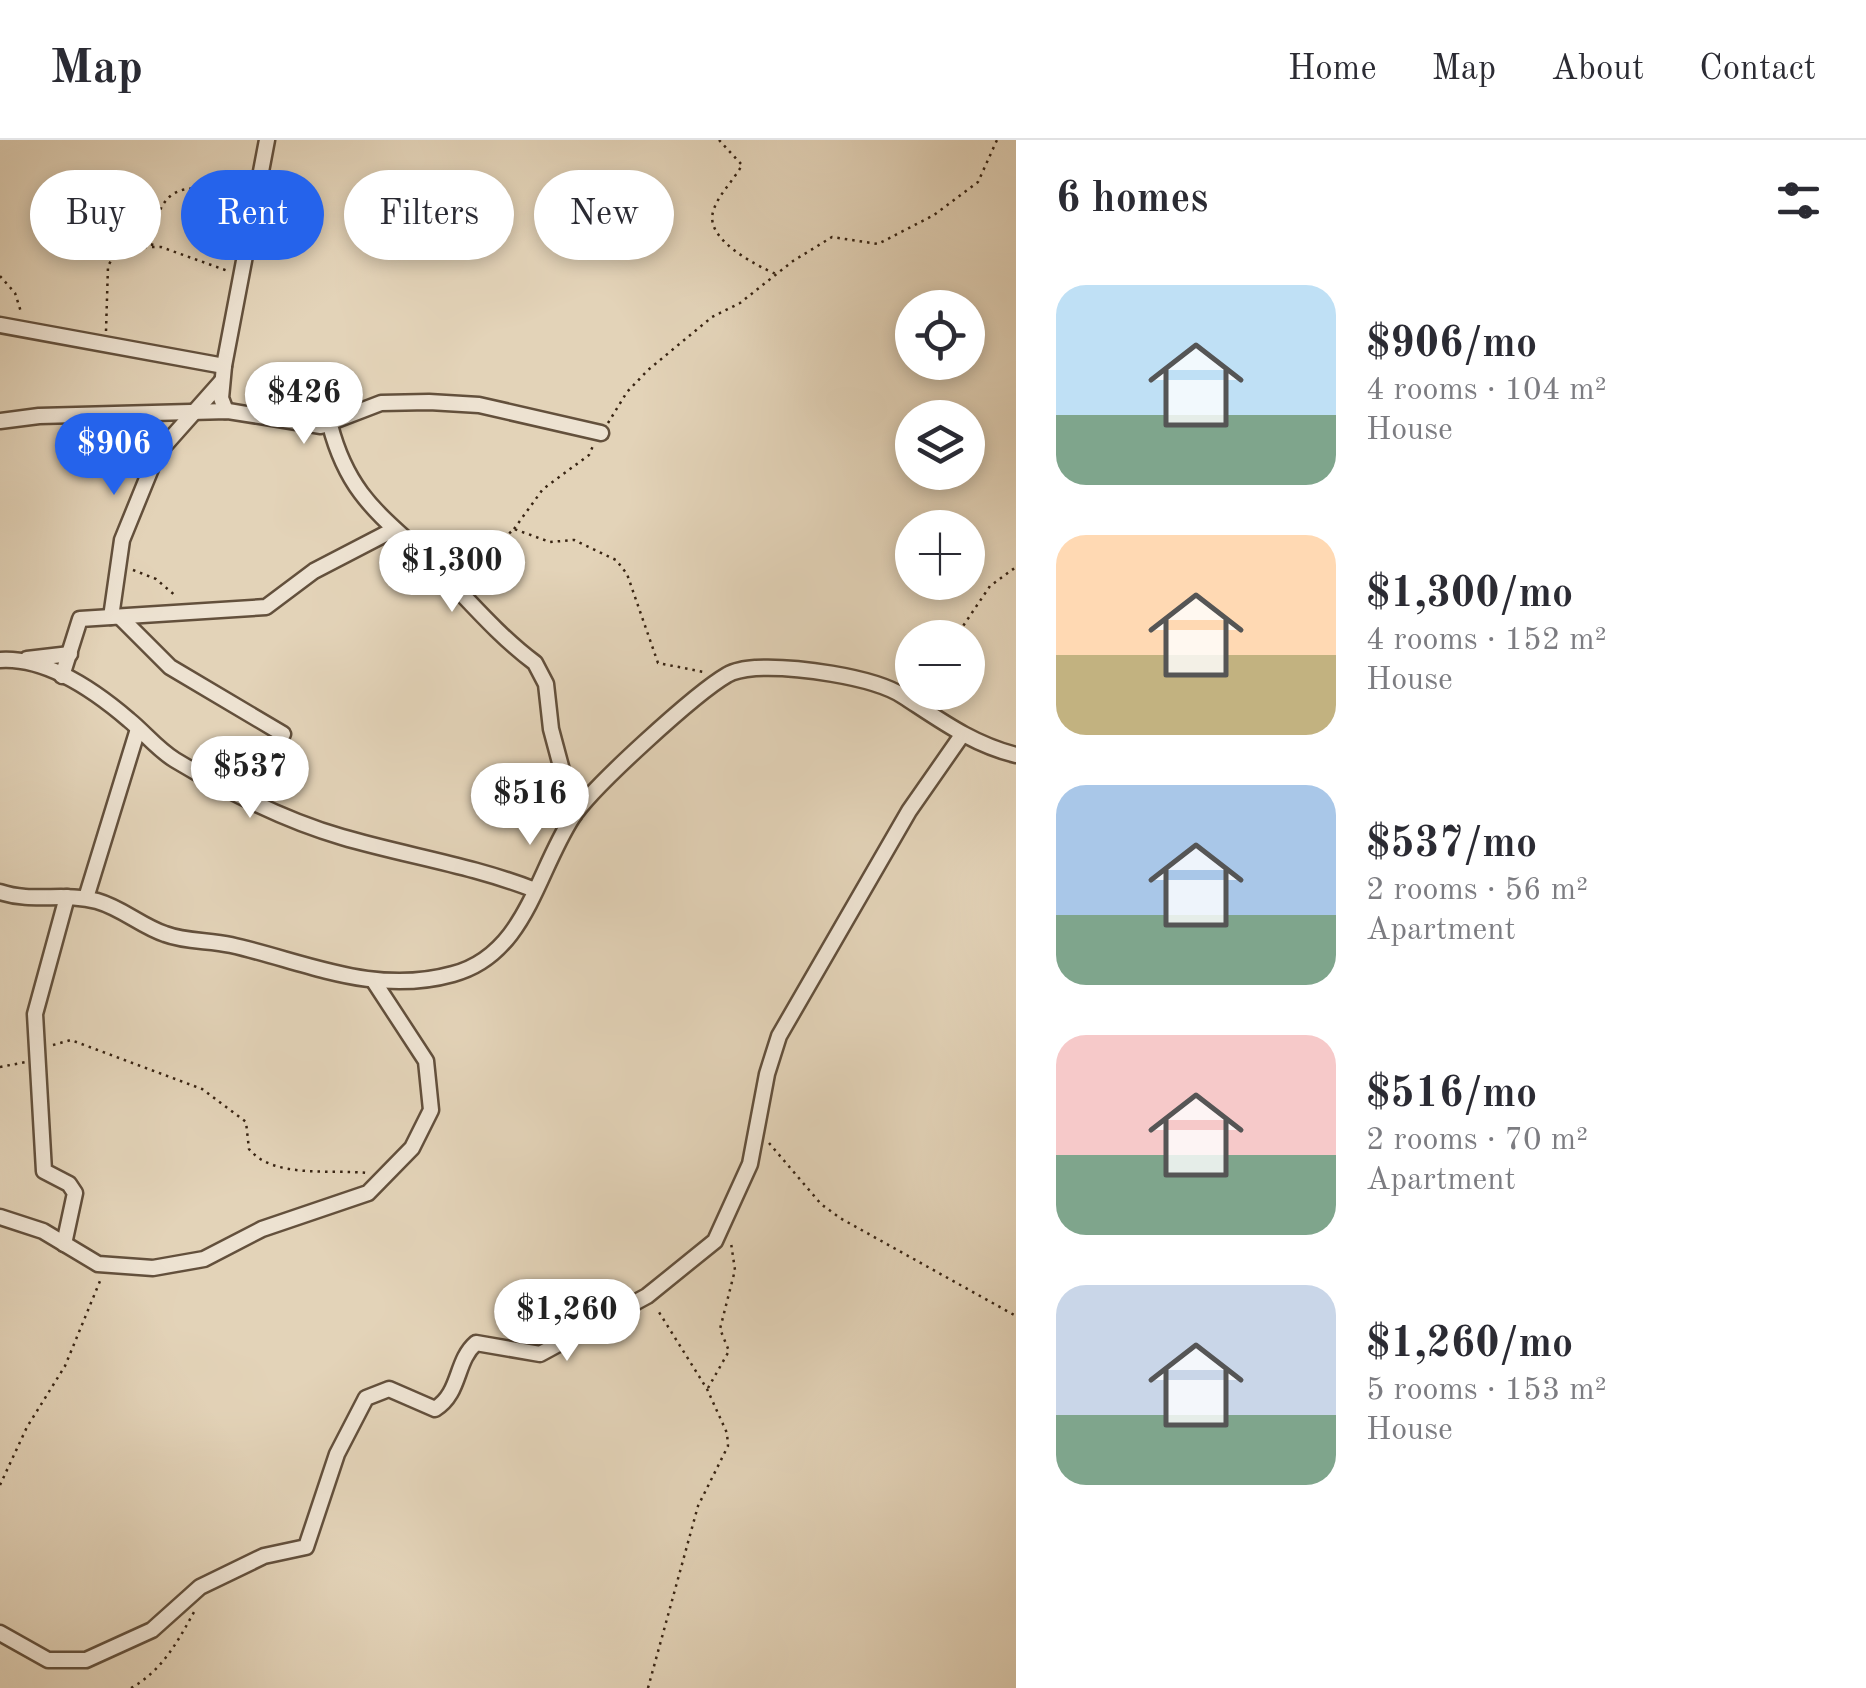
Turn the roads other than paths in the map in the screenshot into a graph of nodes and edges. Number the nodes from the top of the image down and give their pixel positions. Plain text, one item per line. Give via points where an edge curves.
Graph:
1 (267, 140) edge
2 (0, 325) edge
3 (224, 366) junction
4 (222, 382) junction
5 (192, 412) junction
6 (226, 412) junction
7 (0, 423) edge
8 (330, 425) junction
9 (601, 433) road end
10 (393, 530) junction
11 (115, 617) junction
12 (70, 654) junction
13 (26, 659) junction
14 (0, 660) edge
15 (62, 676) junction
16 (138, 729) junction
17 (282, 734) dead end
18 (962, 735) junction
19 (1016, 754) edge
20 (574, 815) junction
21 (534, 890) junction
22 (0, 892) edge
23 (68, 897) junction
24 (86, 898) junction
25 (375, 983) junction
26 (0, 1216) edge
27 (64, 1244) junction
28 (0, 1633) edge

1 - 3 street
2 - 3 street
3 - 4 street
4 - 5 street
4 - 6 street
5 - 6 street
5 - 7 street
5 - 11 street via 157,454 134,505 118,564
6 - 8 street
8 - 9 street via 381,404 429,402 479,404
8 - 10 street via 338,456 363,499
10 - 11 street via 314,571 266,607
10 - 20 street via 535,664 546,684
11 - 12 street via 78,621
11 - 17 street via 170,667
12 - 13 street
12 - 15 street
13 - 14 street
13 - 15 street
15 - 16 street
16 - 21 street via 175,760 331,834 473,867
16 - 24 street
18 - 19 street
18 - 20 street via 872,682 774,669 730,672
18 - 28 street via 909,811 779,1036 760,1129 715,1241 647,1296 540,1354 476,1343 458,1382 435,1409 397,1391 372,1393 337,1454 306,1548 264,1556 200,1587 138,1637 86,1660 64,1663 33,1654
20 - 21 street
21 - 25 street via 516,929 479,963 452,974
22 - 23 street
23 - 24 street
23 - 27 street via 35,1014 44,1171 75,1194
24 - 25 street via 179,938
25 - 27 street via 426,1062 430,1093 426,1128 388,1176 359,1198 262,1229 204,1260 109,1267
26 - 27 street

